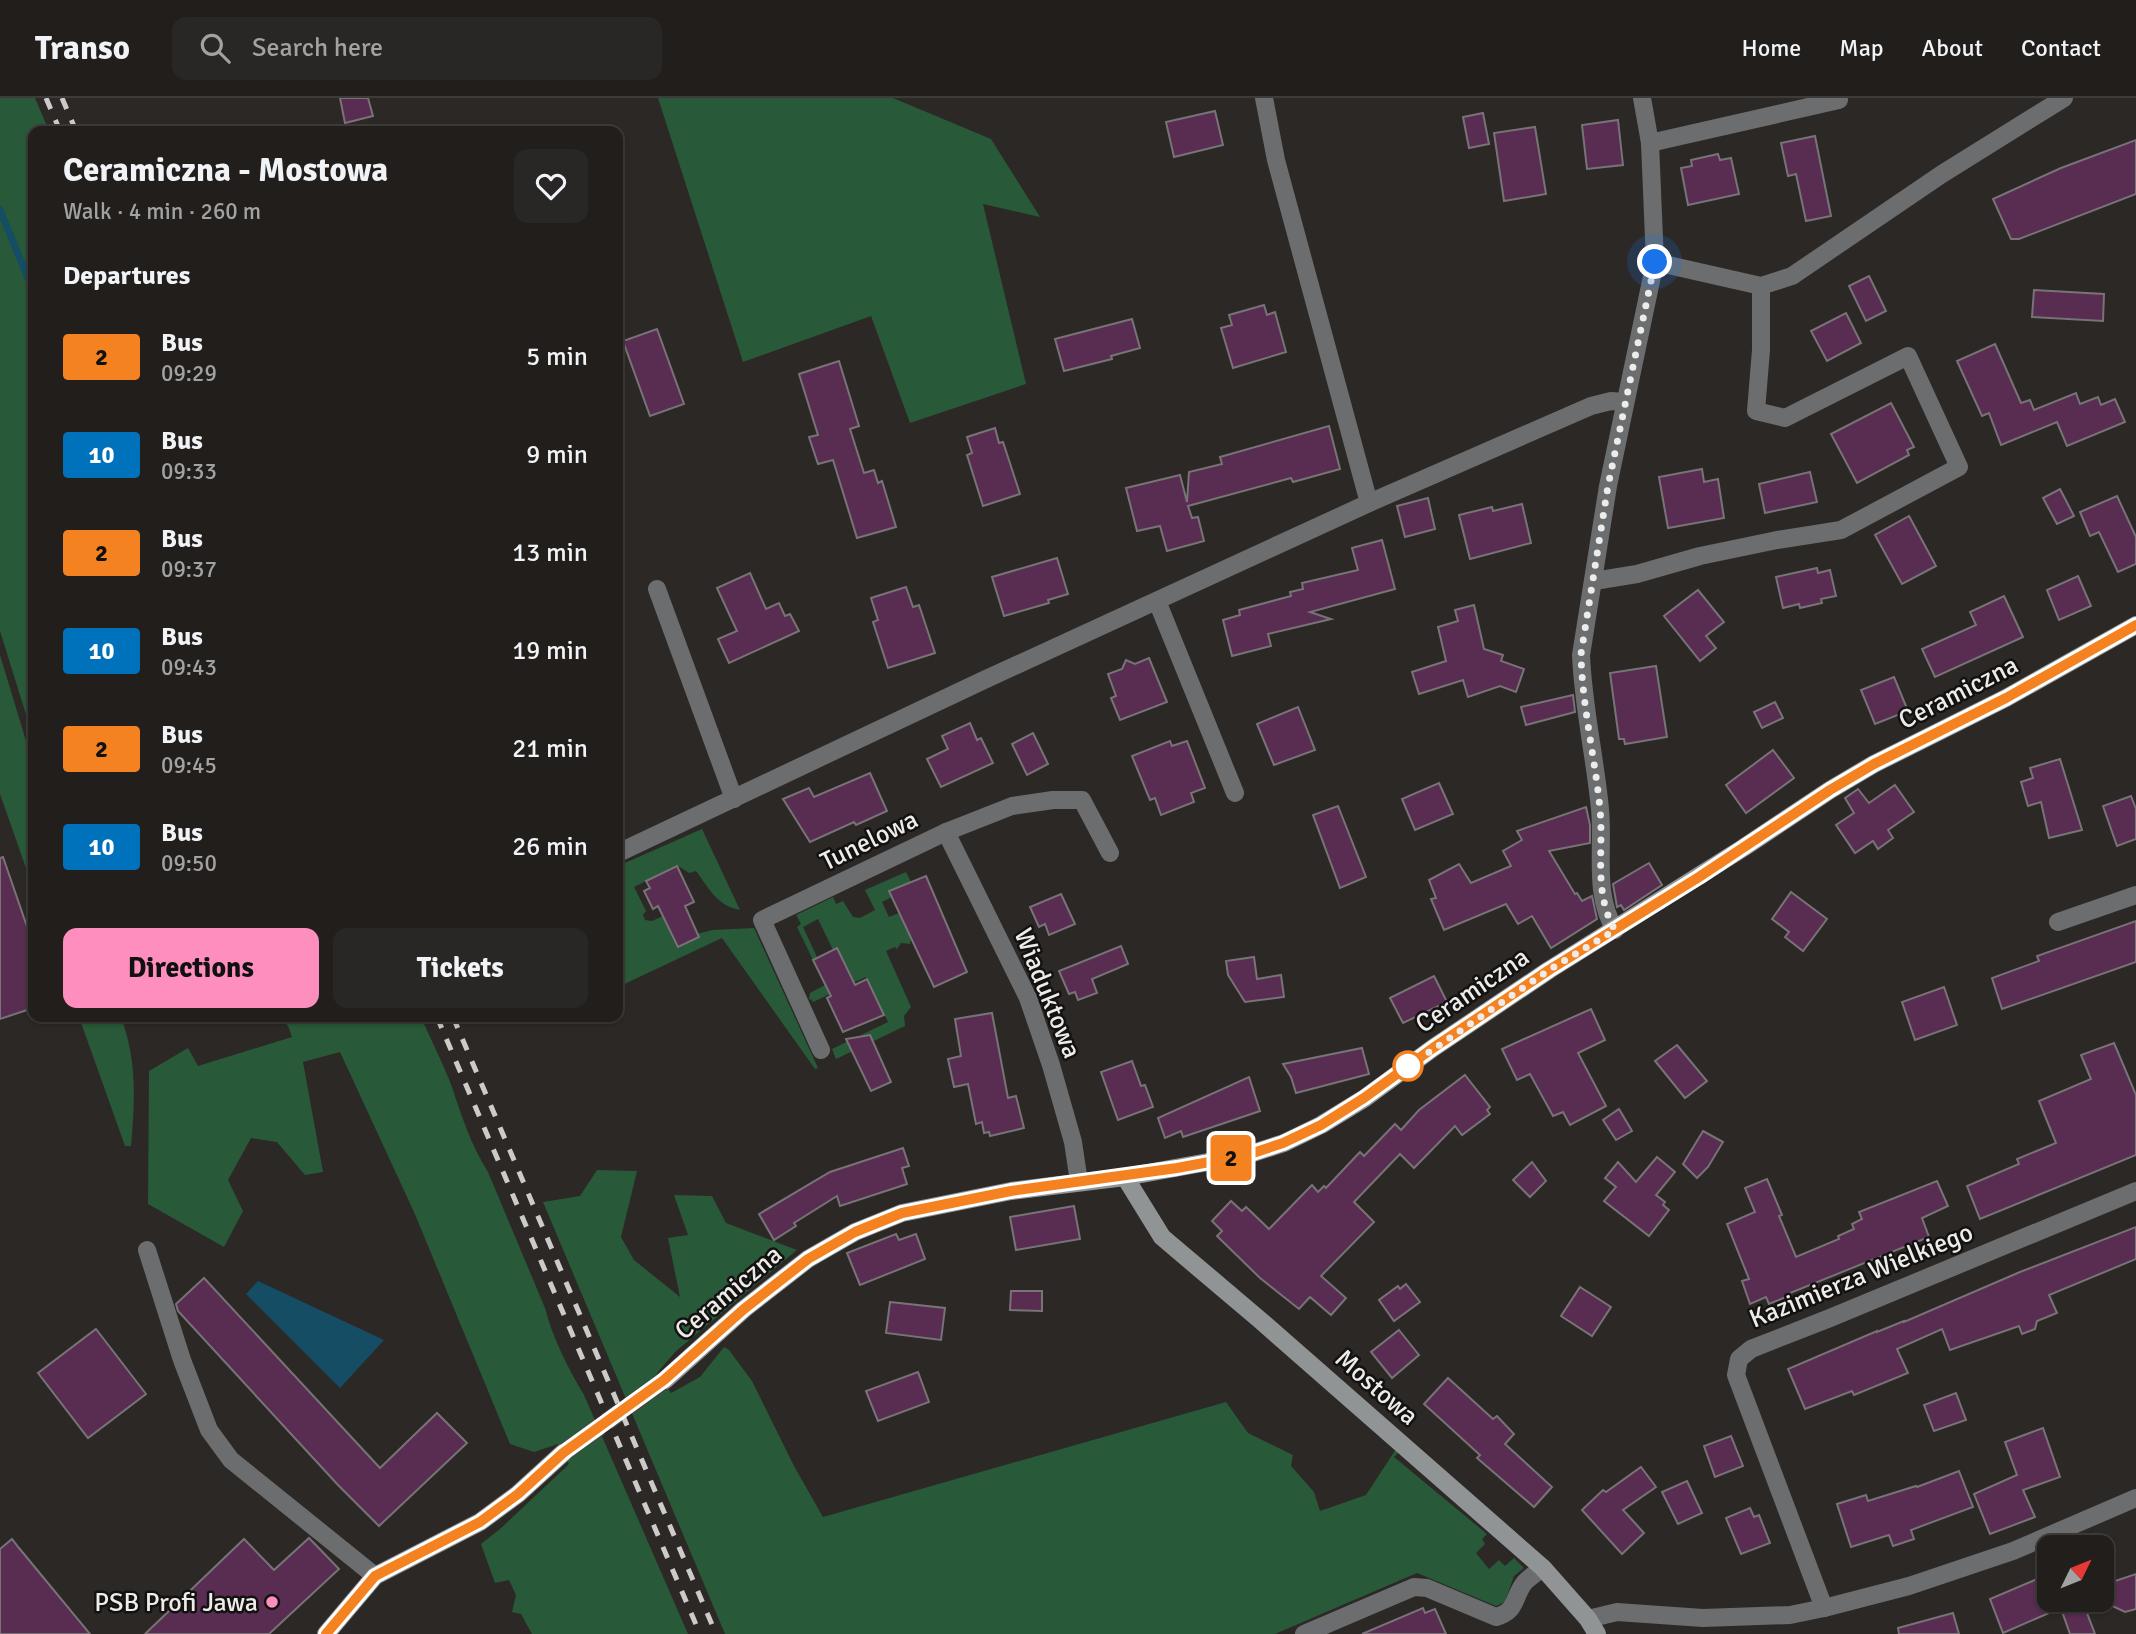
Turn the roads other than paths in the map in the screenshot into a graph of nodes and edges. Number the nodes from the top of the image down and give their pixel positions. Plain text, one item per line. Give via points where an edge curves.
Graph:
1 (1264, 98) edge
2 (1642, 98) edge
3 (2064, 98) edge
4 (1839, 100) dead end
5 (1650, 144) junction
6 (1655, 262) junction
7 (1761, 286) junction
8 (1625, 402) junction
9 (1369, 503) junction
10 (1594, 580) junction
11 (657, 589) dead end
12 (1157, 601) junction
13 (2136, 625) edge
14 (1235, 793) dead end
15 (734, 799) junction
16 (946, 832) junction
17 (623, 851) edge
18 (1110, 853) dead end
19 (2136, 895) edge
20 (2058, 922) dead end
21 (1615, 930) junction
22 (821, 1050) dead end
23 (1125, 1177) junction
24 (1079, 1182) junction
25 (2136, 1191) edge
26 (147, 1250) dead end
27 (664, 1380) tunnel mouth
28 (563, 1453) tunnel mouth
29 (2136, 1498) edge
30 (1543, 1568) junction
31 (375, 1576) junction
32 (1824, 1608) junction
33 (1593, 1626) edge
34 (326, 1634) edge
35 (1304, 1634) edge

1 - 9 street via 1276,160
2 - 5 street
3 - 7 street via 1792,276
4 - 5 street
5 - 6 street
6 - 7 street
6 - 8 street
7 - 10 street via 1756,411 1785,418 1908,356 1959,467 1841,530
8 - 9 street via 1591,406
8 - 10 street
9 - 12 street
10 - 21 street via 1581,654 1582,680 1600,810 1604,908
11 - 15 street
12 - 14 street
12 - 15 street
13 - 21 street, Ceramiczna via 2006,698 1874,764
15 - 17 street
16 - 18 street, Tunelowa via 1012,806 1082,800
16 - 22 street, Tunelowa via 762,920
16 - 24 street, Wiaduktowa via 1028,998 1073,1142
19 - 20 street
21 - 23 street, Ceramiczna via 1321,1125 1247,1155
23 - 24 street, Ceramiczna
23 - 30 street, Mostowa via 1163,1237
24 - 27 street, Ceramiczna via 902,1213 855,1232 808,1259
25 - 32 street, Kazimierza Wielkiego via 1751,1349 1739,1359 1736,1375
26 - 31 street via 209,1430 231,1460
28 - 31 street via 480,1522
29 - 32 street via 2013,1551
30 - 33 street, Mostowa
30 - 35 street via 1525,1581 1504,1615 1496,1617 1427,1588 1414,1587
31 - 34 street
32 - 33 street via 1790,1615 1703,1618 1618,1612

